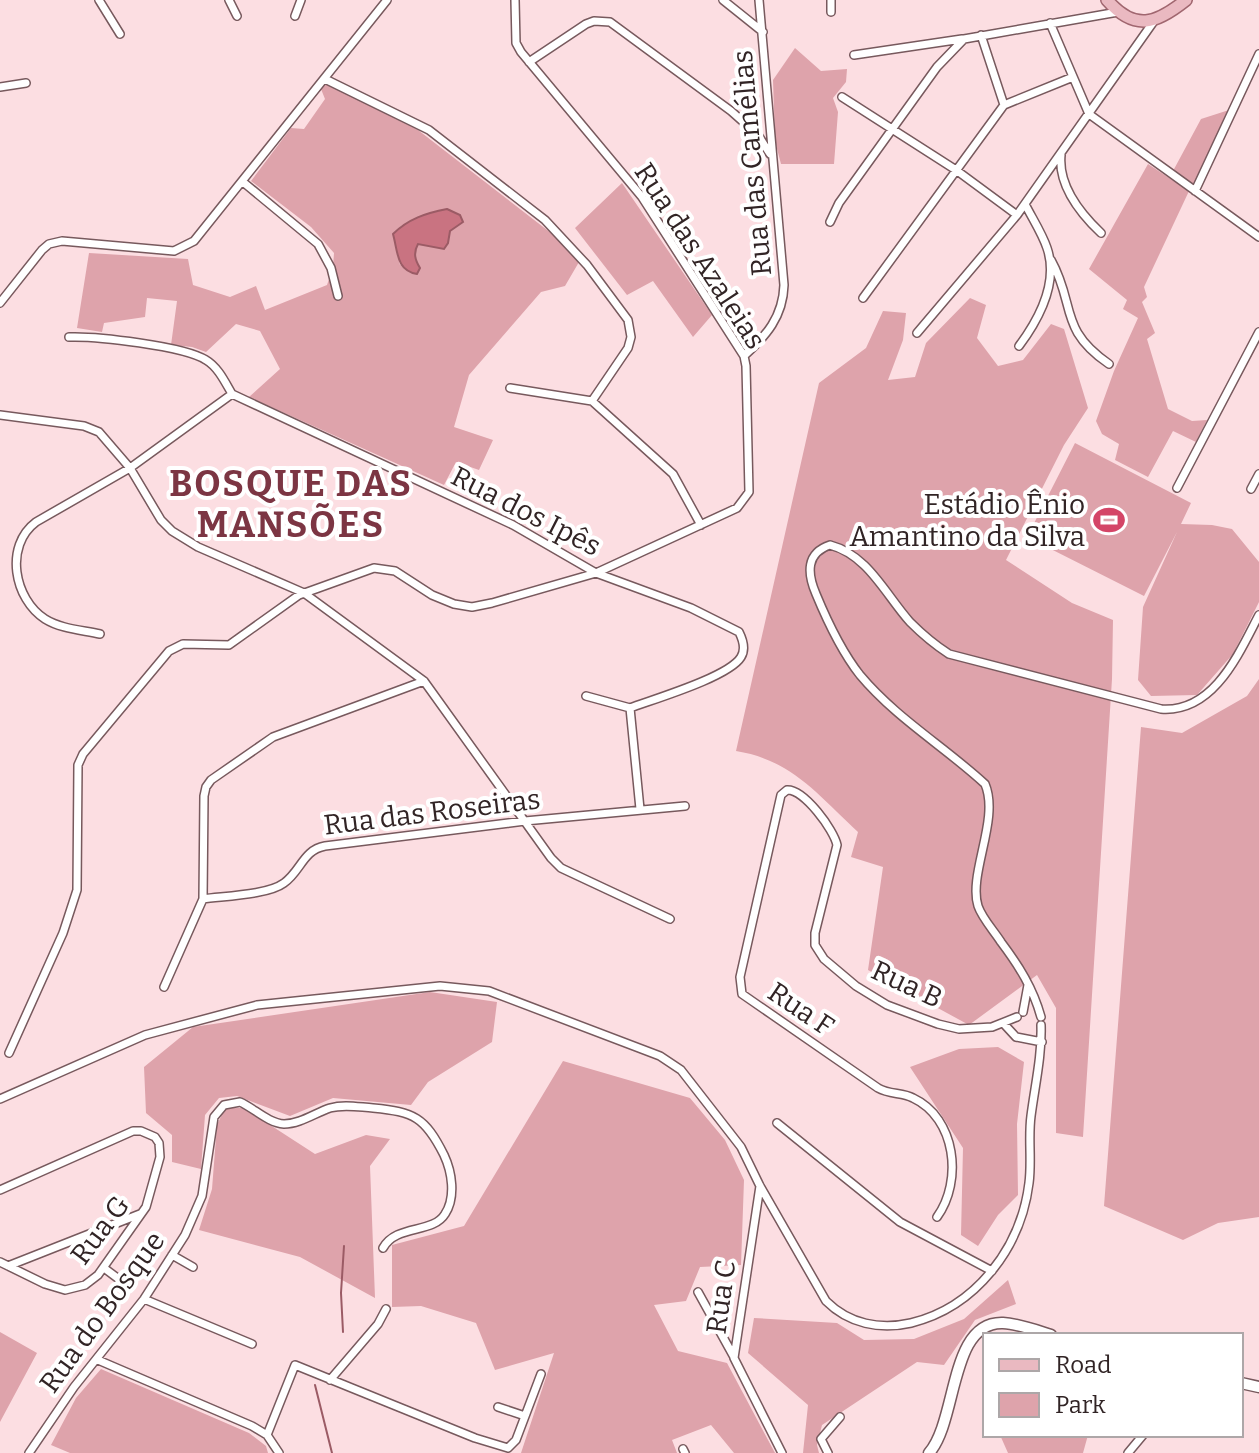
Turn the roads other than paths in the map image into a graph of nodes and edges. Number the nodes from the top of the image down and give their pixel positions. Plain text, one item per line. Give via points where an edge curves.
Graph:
1 (99, 0) edge
2 (229, 0) edge
3 (301, 0) edge
4 (387, 0) edge
5 (515, 0) edge
6 (723, 0) edge
7 (759, 0) edge
8 (831, 0) edge
9 (1107, 0) edge
10 (1186, 0) edge
11 (831, 12) dead end
12 (1118, 12) junction
13 (237, 16) dead end
14 (295, 16) dead end
15 (1154, 21) junction
16 (1050, 23) junction
17 (763, 32) junction
18 (120, 34) dead end
19 (981, 35) junction
20 (964, 39) junction
21 (1259, 54) edge
22 (854, 55) dead end
23 (529, 62) junction
24 (1073, 77) junction
25 (325, 79) junction
26 (26, 83) dead end
27 (0, 87) edge
28 (842, 97) dead end
29 (1004, 105) junction
30 (1089, 114) junction
31 (892, 130) junction
32 (1061, 153) junction
33 (772, 157) junction
34 (956, 170) junction
35 (243, 182) junction
36 (1195, 191) junction
37 (1025, 204) junction
38 (1017, 215) junction
39 (830, 222) dead end
40 (1101, 233) dead end
41 (1259, 237) edge
42 (1050, 258) junction
43 (338, 296) dead end
44 (863, 298) dead end
45 (0, 303) edge
46 (917, 333) dead end
47 (1258, 336) edge
48 (69, 337) dead end
49 (1019, 346) dead end
50 (744, 356) junction
51 (1109, 364) dead end
52 (510, 388) dead end
53 (232, 394) junction
54 (592, 401) junction
55 (0, 415) edge
56 (130, 468) junction
57 (1259, 474) edge
58 (1177, 488) dead end
59 (1251, 489) dead end
60 (701, 525) junction
61 (596, 573) junction
62 (304, 593) junction
63 (1259, 615) edge
64 (100, 634) dead end
65 (424, 681) junction
66 (586, 696) dead end
67 (630, 708) junction
68 (800, 793) joint
69 (685, 806) dead end
70 (640, 809) junction
71 (525, 821) junction
72 (203, 899) junction
73 (670, 919) dead end
74 (1028, 985) junction
75 (164, 987) dead end
76 (1004, 1024) junction
77 (1042, 1042) junction
78 (9, 1053) dead end
79 (0, 1099) edge
80 (777, 1123) dead end
81 (760, 1186) junction
82 (1, 1188) edge
83 (143, 1213) junction
84 (937, 1217) dead end
85 (383, 1248) dead end
86 (172, 1255) junction
87 (0, 1262) edge
88 (8, 1266) junction
89 (193, 1267) dead end
90 (104, 1268) junction
91 (992, 1271) junction
92 (128, 1286) dead end
93 (698, 1292) dead end
94 (144, 1299) junction
95 (386, 1309) dead end
96 (1043, 1333) edge
97 (252, 1344) dead end
98 (734, 1358) junction
99 (98, 1360) junction
100 (541, 1374) dead end
101 (330, 1380) junction
102 (498, 1407) dead end
103 (525, 1416) junction
104 (840, 1417) dead end
105 (267, 1435) junction
106 (1141, 1437) edge
107 (29, 1453) edge
108 (279, 1453) edge
109 (782, 1453) edge
110 (828, 1453) edge
111 (929, 1453) edge
112 (1128, 1453) edge

1 - 18 street
2 - 13 street
3 - 14 street
4 - 25 street
5 - 23 street, Rua das Azaleias via 516,43
6 - 17 street
7 - 17 street, Rua das Camélias
8 - 11 street
9 - 12 main road
10 - 15 main road
12 - 15 main road
12 - 16 street
15 - 30 street
16 - 19 street
16 - 24 street
17 - 33 street, Rua das Camélias
19 - 20 street
19 - 29 street
20 - 22 street
20 - 31 street
21 - 36 street
23 - 33 street via 586,24 610,22 738,117
23 - 50 street, Rua das Azaleias via 642,197
24 - 29 street
24 - 30 street
25 - 35 street
25 - 54 street via 429,130 545,220 587,265 628,320 631,337
26 - 27 street
28 - 31 street
29 - 34 street
30 - 32 street
30 - 36 street
31 - 34 street
31 - 39 street
32 - 37 street
32 - 40 street via 1065,184
33 - 50 street, Rua das Camélias via 784,294 770,329
34 - 38 street
34 - 44 street
35 - 43 street via 318,244
35 - 45 street via 184,248 49,244
36 - 41 street
37 - 38 street
37 - 42 street
38 - 46 street
42 - 49 street via 1047,294
42 - 51 street via 1063,282 1076,332
47 - 58 street
48 - 53 street, Rua dos Ipês via 107,338 200,357 214,366
50 - 60 street, Rua das Azaleias via 749,492 737,508
52 - 54 street
53 - 56 street
53 - 61 street, Rua dos Ipês via 513,525
54 - 60 street via 673,474
55 - 56 street via 93,429
56 - 62 street via 161,520 182,538
56 - 64 street via 28,528 18,552 21,591 36,612 50,622
57 - 59 street
60 - 61 street, Rua das Azaleias
61 - 62 street, Rua das Azaleias via 472,607 432,595 385,568 364,570
61 - 67 street, Rua dos Ipês via 720,621 739,632 744,646 740,659 713,677
62 - 65 street
62 - 78 street, Rua das Azaleias via 229,645 183,644 169,651 83,754 77,774 77,890
63 - 74 street via 1221,680 1188,705 1161,709 949,654 911,622 855,555 830,545 812,556 812,585 838,643 859,674 985,784 989,810 978,907
65 - 71 street
65 - 72 street via 273,737 211,780 204,796
66 - 67 street
67 - 70 street
68 - 76 street, Rua B via 835,834 837,845 815,933 818,952 871,996 938,1024 978,1029
68 - 84 street, Rua F via 793,789 781,795 740,977 742,994 886,1093 911,1096 937,1116 948,1137 951,1170 948,1196
69 - 70 street, Rua das Roseiras
70 - 71 street, Rua das Roseiras
71 - 72 street, Rua das Roseiras via 317,847 283,884
71 - 73 street via 561,868
72 - 75 street
74 - 76 street, Rua B via 1020,1014
74 - 77 street via 1041,1021
76 - 77 street via 1016,1037
77 - 91 street via 1027,1195 1012,1244
79 - 81 street via 145,1035 257,1005 440,986 473,988 672,1063 741,1147
80 - 91 street via 900,1222
81 - 91 street via 826,1301 856,1321 881,1326 926,1318 967,1295
81 - 98 street, Rua C
82 - 83 street, Rua G via 141,1131 155,1137 160,1150
83 - 88 street
83 - 90 street, Rua G
85 - 86 street, Rua do Bosque via 394,1235 445,1216 448,1206 450,1169 420,1120 405,1111 348,1106 295,1123 278,1123 249,1105 231,1102 214,1117 202,1196
86 - 89 street
86 - 94 street, Rua do Bosque
87 - 88 street, Rua G
88 - 90 street, Rua G via 65,1290 91,1282
90 - 92 street
93 - 98 street
94 - 97 street
94 - 99 street, Rua do Bosque
95 - 101 street
96 - 111 main road via 1005,1323 978,1330 965,1348 945,1425
98 - 109 street, Rua C
99 - 105 street
99 - 107 street, Rua do Bosque
100 - 103 street
101 - 103 street via 499,1446 512,1446
101 - 105 street via 295,1365
102 - 103 street
104 - 110 street via 821,1439
105 - 108 street
106 - 112 street

